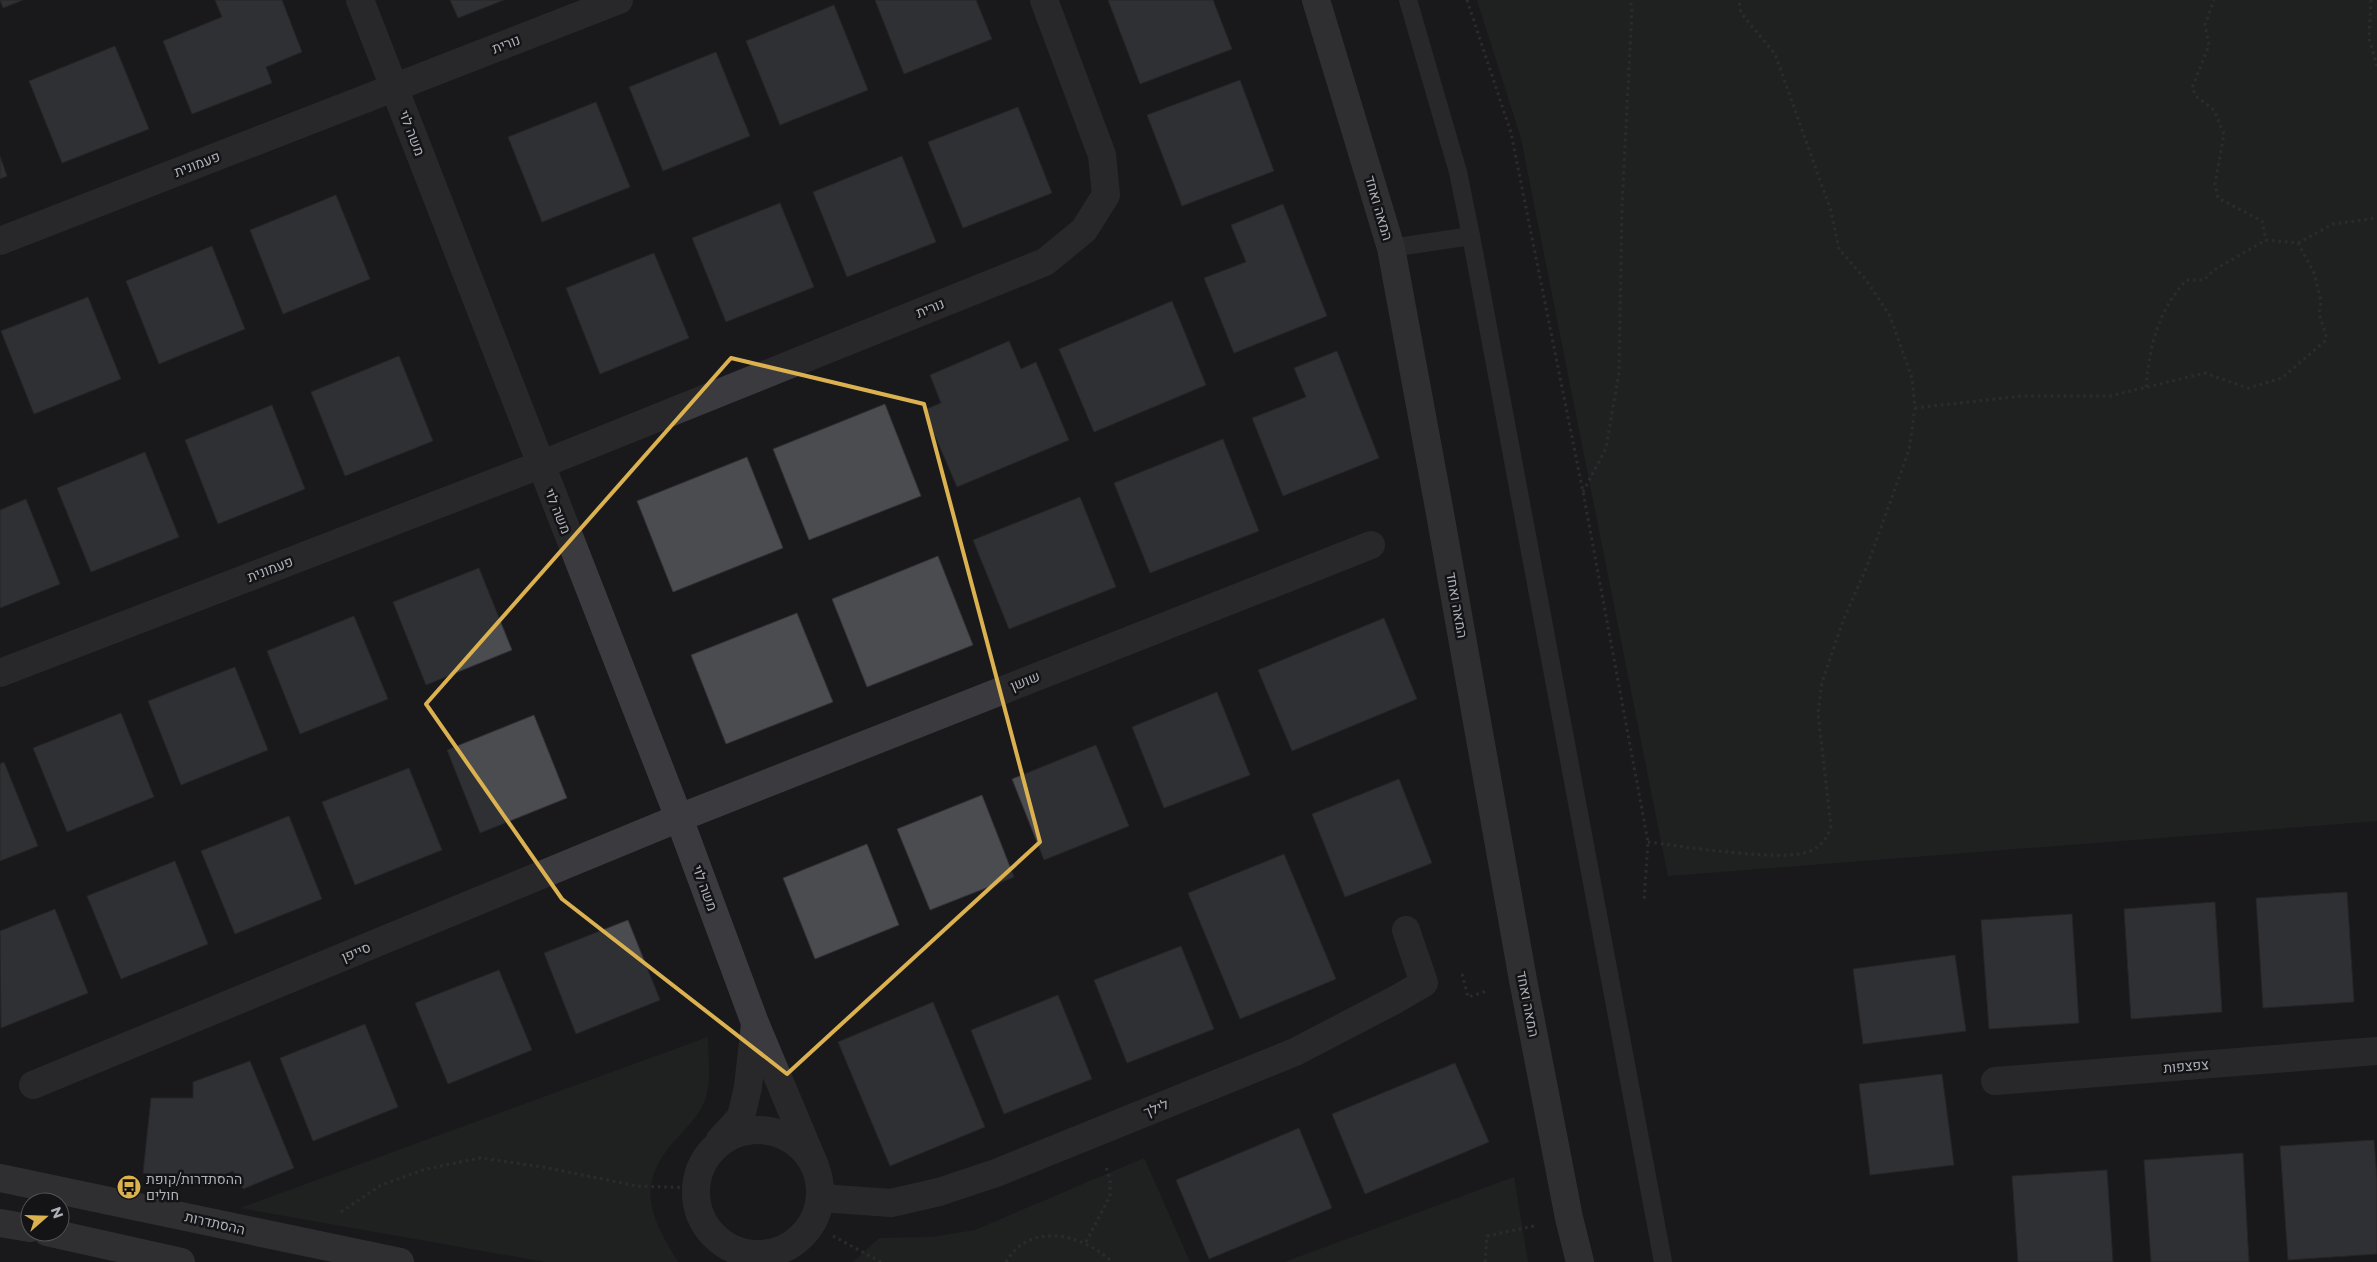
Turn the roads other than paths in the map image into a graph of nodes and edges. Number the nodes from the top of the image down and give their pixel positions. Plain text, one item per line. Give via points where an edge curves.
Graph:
1 (360, 0) edge
2 (619, 0) edge
3 (1044, 0) edge
4 (1316, 0) edge
5 (1408, 0) edge
6 (394, 88) junction
7 (1471, 236) junction
8 (0, 241) edge
9 (1390, 248) junction
10 (540, 465) junction
11 (1371, 544) dead end
12 (0, 673) edge
13 (679, 818) junction
14 (1406, 930) dead end
15 (755, 1023) junction
16 (2377, 1051) edge
17 (1994, 1081) dead end
18 (33, 1085) dead end
19 (712, 1149) junction
20 (815, 1166) junction
21 (0, 1178) edge
22 (821, 1198) junction
23 (1569, 1218) junction
24 (0, 1223) edge
25 (20, 1226) edge
26 (70, 1237) edge
27 (181, 1262) edge
28 (400, 1262) edge
29 (1568, 1262) edge
30 (1580, 1262) edge
31 (1664, 1262) edge

1 - 6 street, משה לוי
2 - 6 street, נורית
3 - 10 street, נורית via 1102,156 1106,195 1084,230 1045,262
4 - 9 street, המאה ואחד
5 - 7 lane via 1458,172
6 - 8 street, פעמונית
6 - 10 street, משה לוי
7 - 9 lane
7 - 31 lane
9 - 23 street, המאה ואחד
10 - 12 street, פעמונית
10 - 13 street, משה לוי
11 - 13 street, שושן
13 - 15 street, משה לוי
13 - 18 street, סייפן
14 - 22 street, לילך via 1424,982 1295,1052 996,1173 939,1192 891,1203
15 - 19 street, משה לוי via 748,1087 741,1117
15 - 20 street, משה לוי
16 - 17 street, צפצפות
19 - 20 street via 724,1139 744,1131 764,1130 785,1135 802,1148
19 - 22 street via 700,1167 696,1188 702,1221 715,1239 744,1254 765,1255 783,1250 801,1238 815,1220
20 - 22 street
21 - 28 street, ההסתדרות
23 - 29 street, המאה ואחד
23 - 30 street, המאה ואחד
24 - 25 street
26 - 27 street

